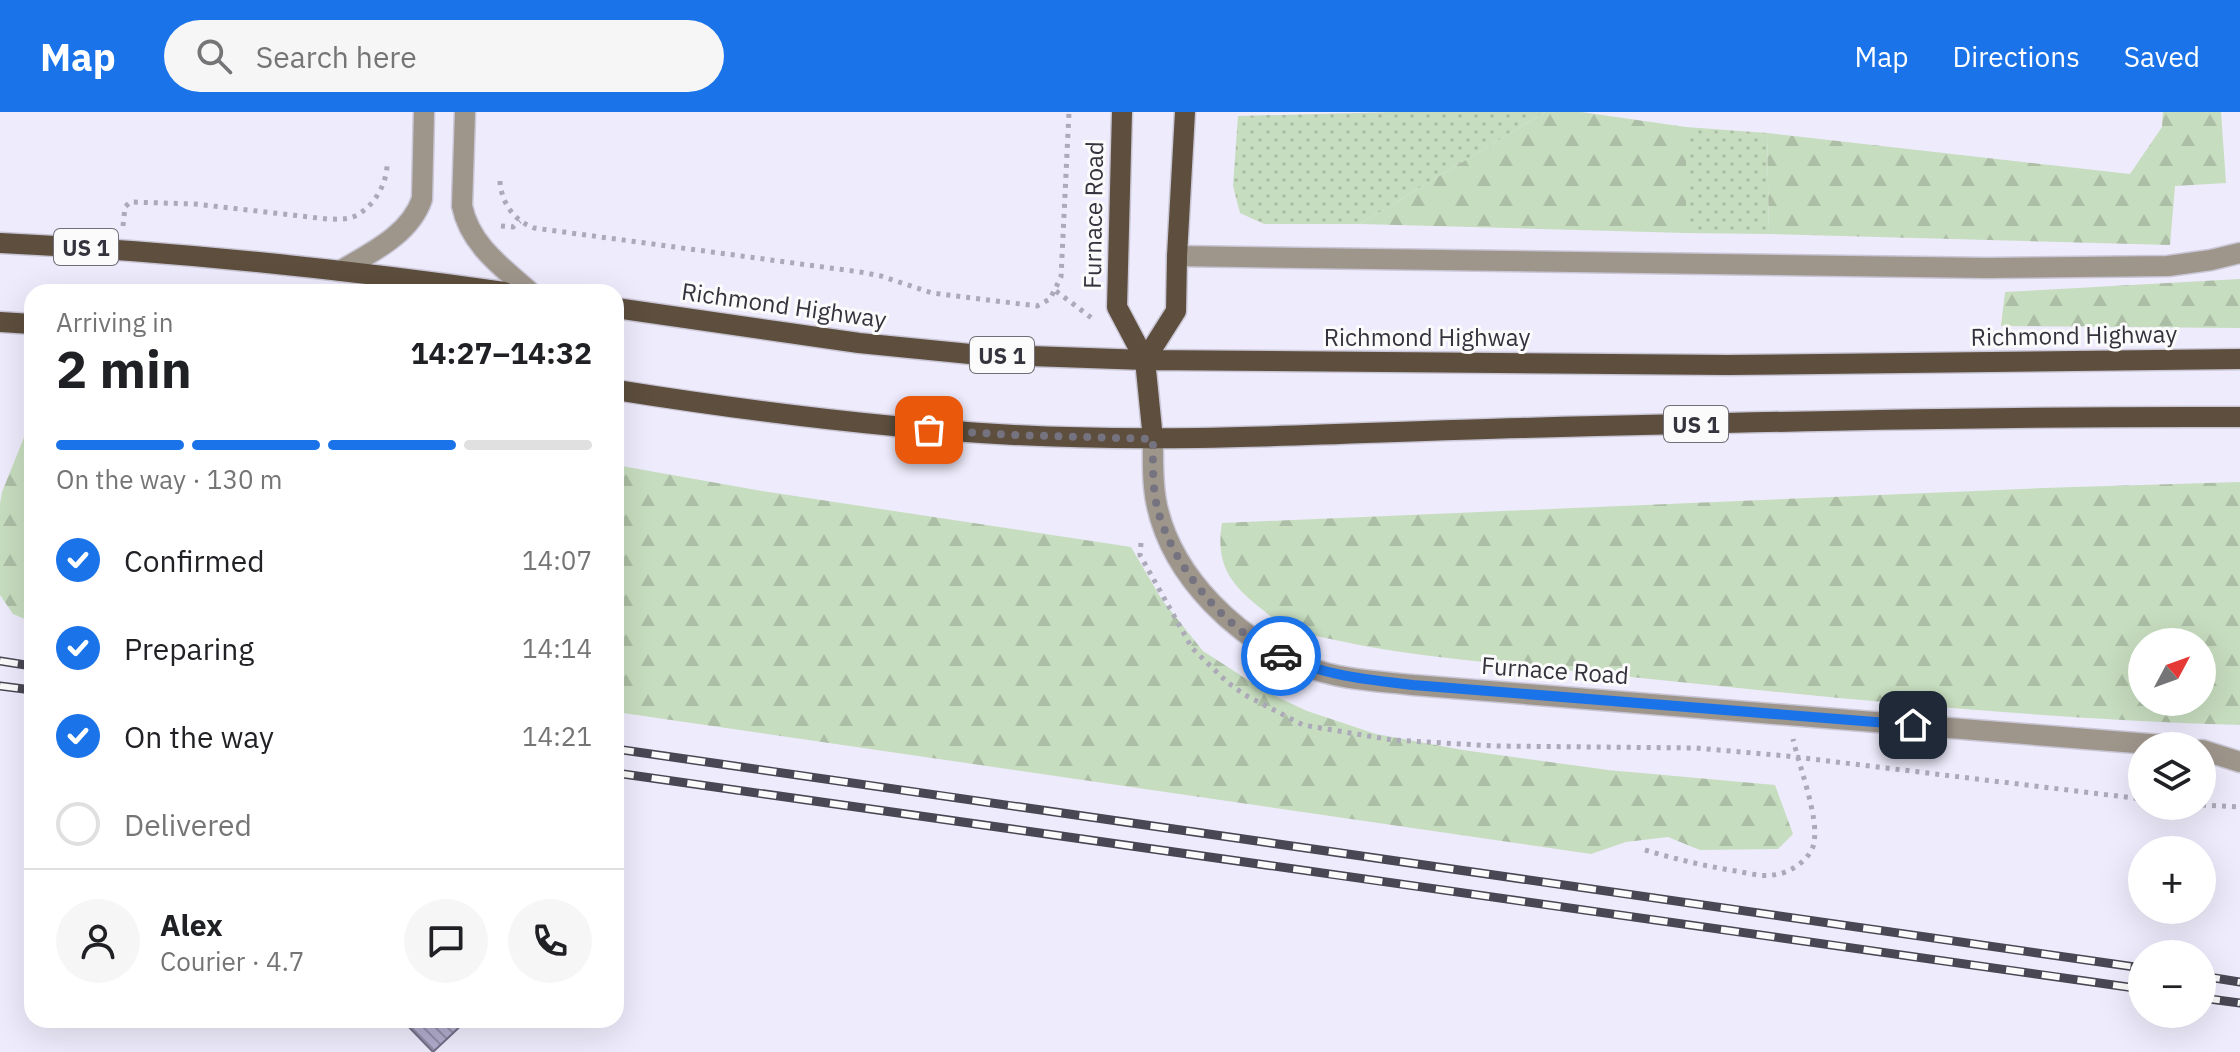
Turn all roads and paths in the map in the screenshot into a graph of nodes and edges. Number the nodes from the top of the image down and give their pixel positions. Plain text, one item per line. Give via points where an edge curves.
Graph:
1 (424, 112) edge
2 (465, 112) edge
3 (1069, 112) edge
4 (1122, 112) edge
5 (1185, 112) edge
6 (387, 166) dead end
7 (500, 181) dead end
8 (359, 213) junction
9 (364, 220) dead end
10 (520, 221) junction
11 (513, 227) dead end
12 (0, 243) edge
13 (122, 250) junction
14 (2240, 253) edge
15 (1177, 256) junction
16 (340, 271) junction
17 (442, 284) edge
18 (521, 284) edge
19 (624, 309) edge
20 (0, 322) edge
21 (24, 324) edge
22 (2240, 359) edge
23 (1145, 360) junction
24 (624, 391) edge
25 (2240, 417) edge
26 (1153, 439) junction
27 (1192, 648) dead end
28 (1786, 715) junction
29 (2128, 742) edge
30 (2216, 749) edge
31 (2240, 750) edge
32 (2216, 754) edge
33 (1797, 757) junction
34 (2240, 762) edge
35 (2128, 797) edge
36 (2216, 806) edge
37 (2240, 807) edge
38 (1645, 850) dead end

1 - 16 street via 418,210 393,238
2 - 18 street via 465,219 489,256
3 - 10 path via 1061,277 1050,299 1037,306 932,293 860,272 542,230
4 - 23 main road, Furnace Road via 1117,307
5 - 15 main road
6 - 8 path via 380,191
7 - 10 path via 505,201
8 - 9 path
8 - 13 path via 327,219 130,202 124,211
10 - 11 path
12 - 13 main road, US 1
13 - 16 main road, US 1
14 - 15 street via 2168,266 1987,268
15 - 23 main road via 1176,311
16 - 17 main road, US 1
19 - 23 main road, Richmond Highway / US 1 via 970,354
20 - 21 main road
22 - 23 main road, Richmond Highway / US 1 via 1727,365
23 - 26 main road, Furnace Road
24 - 26 main road, US 1 via 929,430
25 - 26 main road, US 1
26 - 28 street, Furnace Road via 1157,506 1185,568 1250,637 1307,667 1341,677 1413,685
27 - 33 path via 1245,695 1303,725 1392,740 1696,748
28 - 29 street, Furnace Road
28 - 33 path
30 - 31 street
32 - 34 street
33 - 35 path
33 - 38 path via 1815,827 1814,846 1798,864 1774,876 1759,875
36 - 37 path

